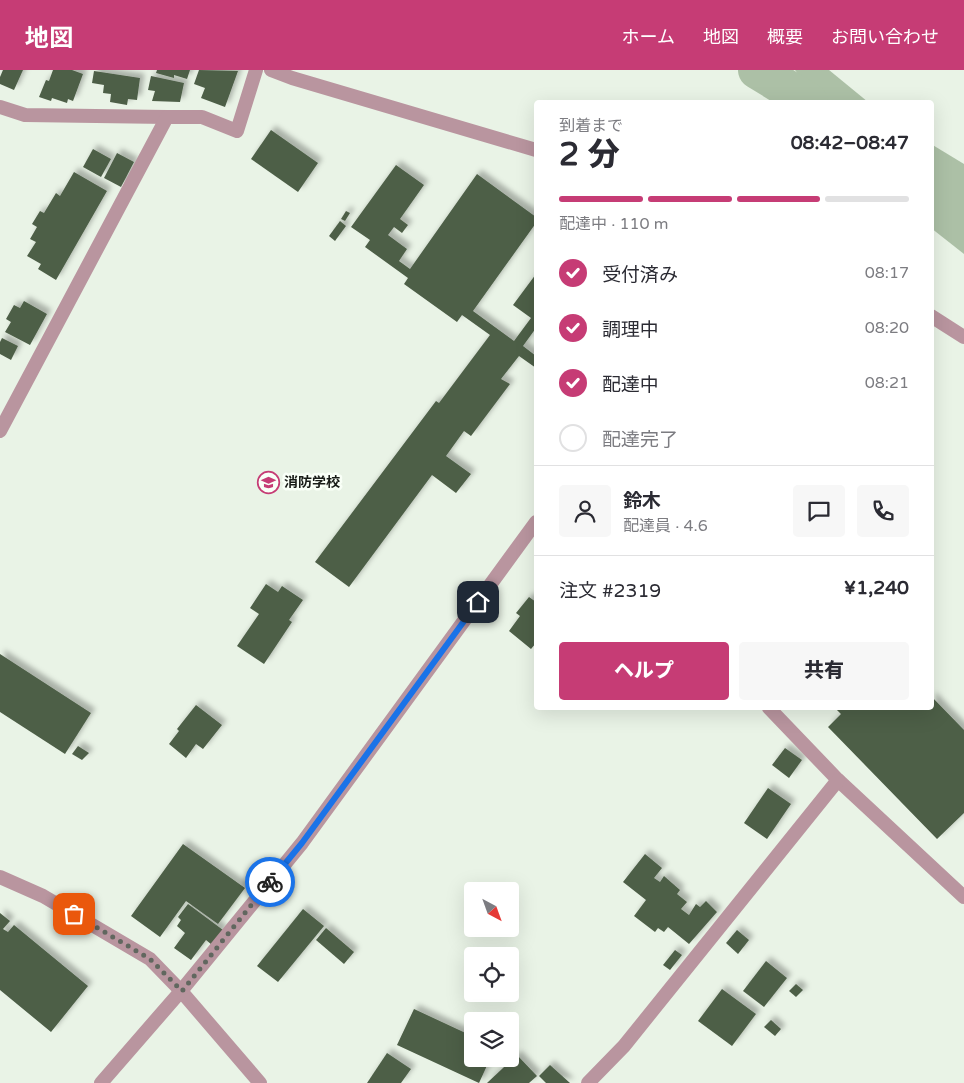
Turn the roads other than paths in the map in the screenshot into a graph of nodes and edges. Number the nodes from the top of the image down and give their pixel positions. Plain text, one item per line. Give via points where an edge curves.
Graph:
1 (256, 70) edge
2 (271, 70) edge
3 (0, 107) edge
4 (167, 117) junction
5 (534, 149) edge
6 (934, 318) edge
7 (964, 337) edge
8 (0, 431) edge
9 (534, 525) edge
10 (771, 710) edge
11 (838, 780) junction
12 (0, 878) edge
13 (964, 897) edge
14 (182, 991) junction
15 (101, 1083) edge
16 (260, 1083) edge
17 (588, 1083) edge

1 - 4 street via 237,131 202,117
2 - 5 street
3 - 4 street via 25,115
4 - 8 street
6 - 7 street
9 - 14 street via 302,843
10 - 11 street
11 - 13 street
11 - 17 street via 624,1046
12 - 14 street via 43,896 150,959
14 - 15 street
14 - 16 street

